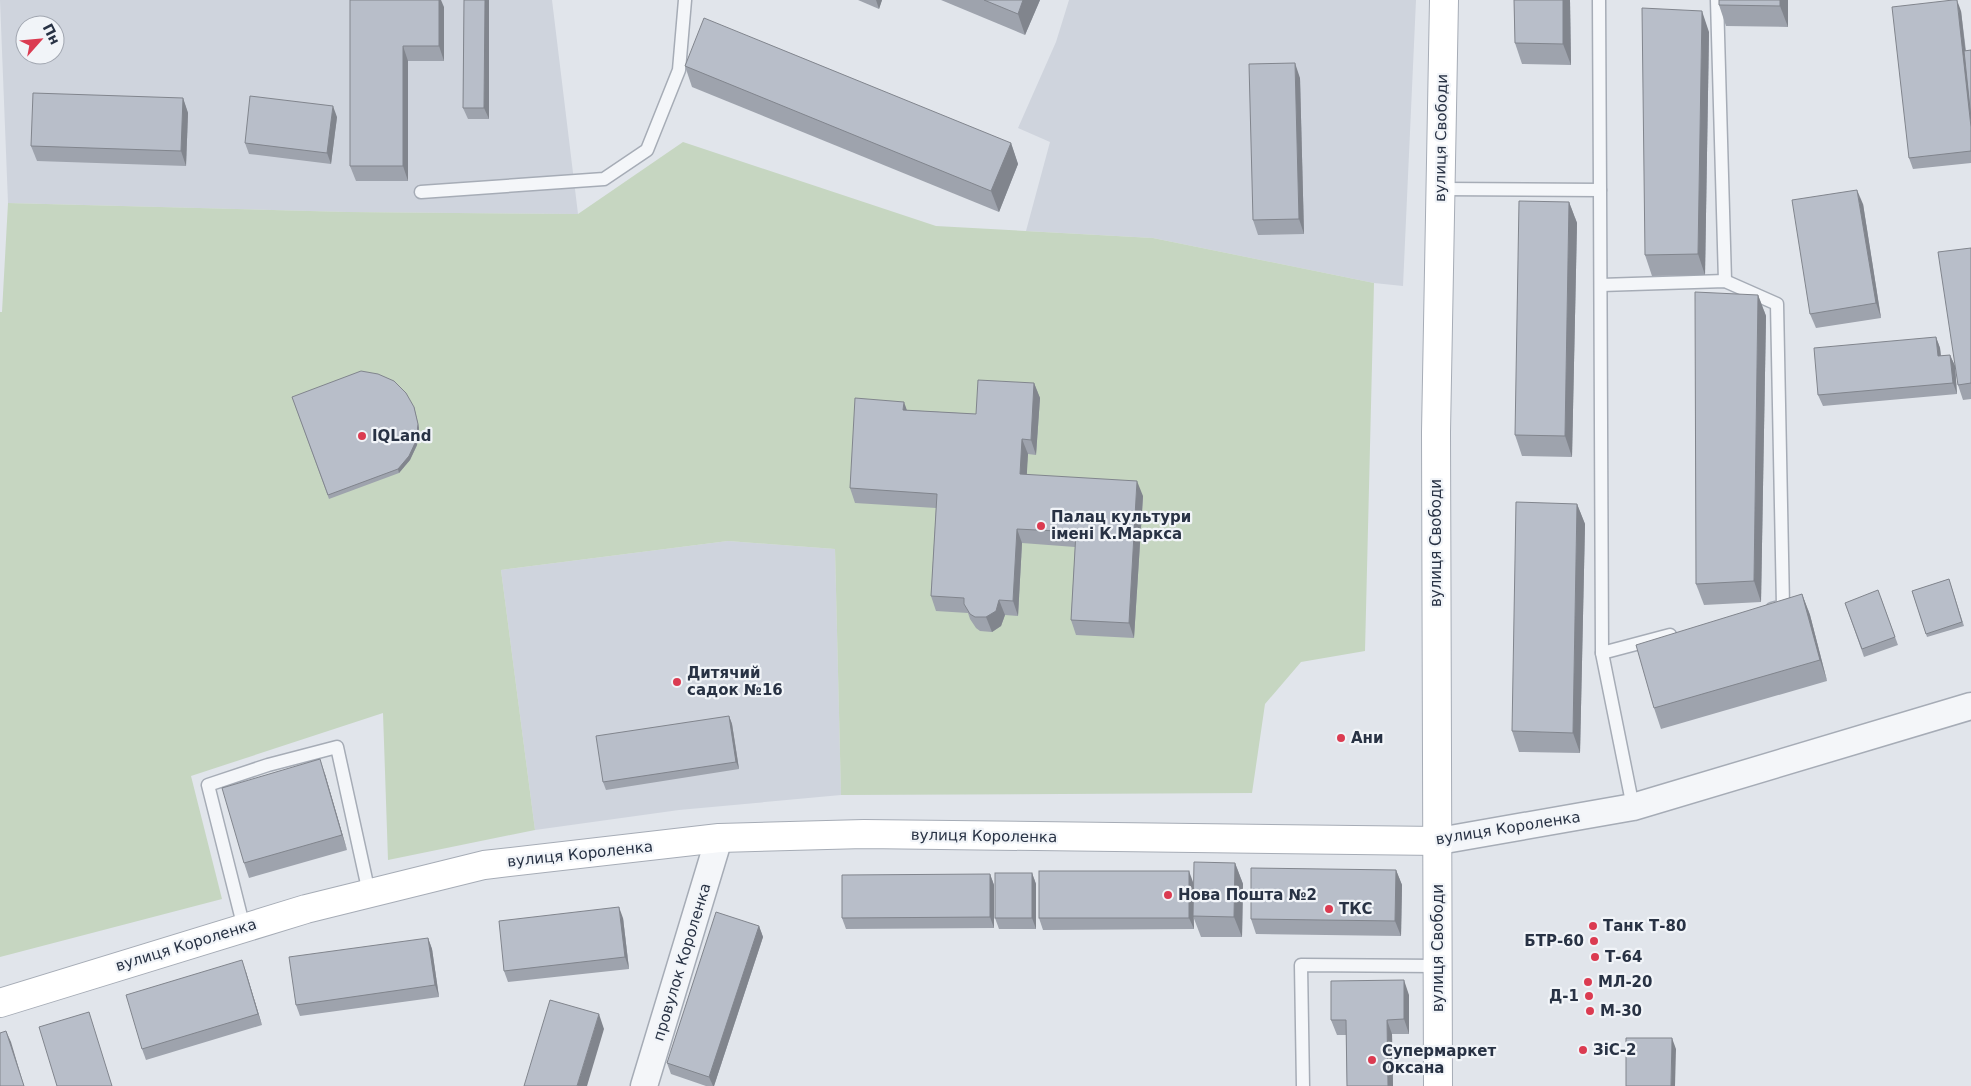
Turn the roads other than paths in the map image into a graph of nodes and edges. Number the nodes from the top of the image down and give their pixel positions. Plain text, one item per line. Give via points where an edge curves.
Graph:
1 (685, 0) edge
2 (1444, 0) edge
3 (1599, 0) edge
4 (1717, 0) edge
5 (1440, 188) junction
6 (1600, 190) junction
7 (421, 192) dead end
8 (1725, 281) junction
9 (1601, 285) junction
10 (1764, 611) edge
11 (1678, 633) edge
12 (1602, 653) junction
13 (1971, 706) edge
14 (1633, 807) junction
15 (719, 838) junction
16 (1439, 841) junction
17 (369, 894) junction
18 (244, 928) junction
19 (1438, 966) junction
20 (0, 1003) edge
21 (644, 1086) edge
22 (1303, 1086) edge
23 (1438, 1086) edge

1 - 7 lane via 678,70 646,150 604,179
2 - 5 main road, вулиця Свободи
3 - 6 lane
4 - 8 lane
5 - 6 lane
5 - 16 main road, вулиця Свободи via 1436,432
6 - 9 lane
8 - 9 lane
8 - 10 lane via 1777,304 1783,606
9 - 12 lane
11 - 12 lane
12 - 14 lane
13 - 14 street, вулиця Короленка
14 - 16 street, вулиця Короленка
15 - 16 main road, вулиця Короленка via 864,834
15 - 17 main road, вулиця Короленка via 484,865
15 - 21 street, провулок Короленка
16 - 19 main road, вулиця Свободи
17 - 18 main road, вулиця Короленка
17 - 18 lane via 337,747 268,765 208,785
18 - 20 main road, вулиця Короленка
19 - 22 lane via 1301,965
19 - 23 main road, вулиця Свободи

